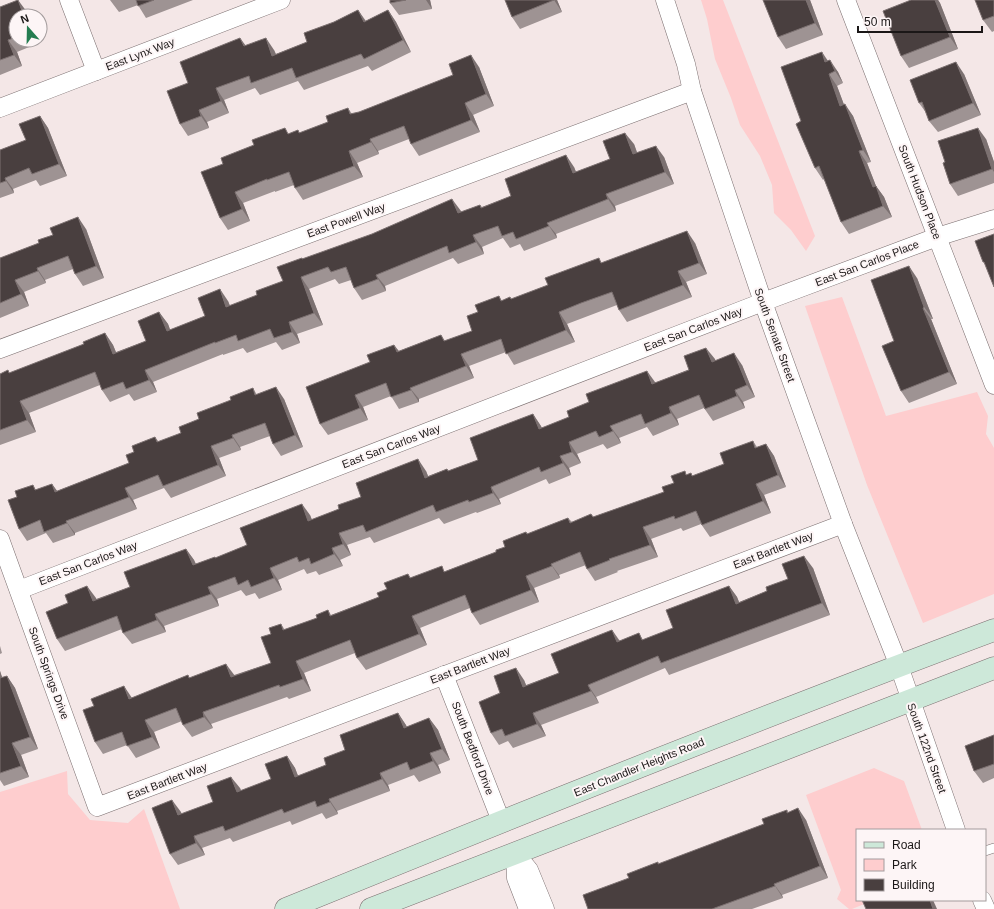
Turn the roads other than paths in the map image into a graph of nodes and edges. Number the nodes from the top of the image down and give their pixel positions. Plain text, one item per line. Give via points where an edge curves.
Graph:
1 (69, 0) edge
2 (281, 0) edge
3 (665, 0) edge
4 (846, 0) edge
5 (96, 71) junction
6 (692, 91) junction
7 (0, 108) edge
8 (994, 219) edge
9 (937, 237) junction
10 (763, 302) junction
11 (0, 349) edge
12 (994, 385) edge
13 (843, 524) junction
14 (0, 539) edge
15 (19, 590) junction
16 (994, 630) edge
17 (899, 666) junction
18 (994, 668) edge
19 (444, 675) junction
20 (910, 700) junction
21 (97, 807) joint
22 (501, 821) junction
23 (956, 829) edge
24 (515, 853) junction
25 (286, 909) edge
26 (371, 909) edge
27 (528, 909) edge
28 (545, 909) edge

1 - 5 street
2 - 5 street, East Lynx Way
3 - 6 street, South Senate Street
4 - 9 street, South Hudson Place
5 - 7 street, East Lynx Way
6 - 10 street, South Senate Street
6 - 11 street, East Powell Way
8 - 9 street, East San Carlos Place
9 - 10 street, East San Carlos Place
9 - 12 street, South Hudson Place
10 - 13 street, South Senate Street
10 - 15 street, East San Carlos Way
13 - 17 street, South Senate Street
13 - 19 street, East Bartlett Way
14 - 15 street, South Springs Drive
15 - 21 street, South Springs Drive
16 - 17 main road, East Chandler Heights Road
17 - 20 street, South 122nd Street
17 - 22 main road, East Chandler Heights Road
18 - 20 main road
19 - 21 street, East Bartlett Way
19 - 22 street, South Bedford Drive
20 - 23 street, South 122nd Street
20 - 24 main road
22 - 24 main road
22 - 25 main road, East Chandler Heights Road
24 - 26 main road
24 - 27 street via 516,878
24 - 28 street via 530,870

